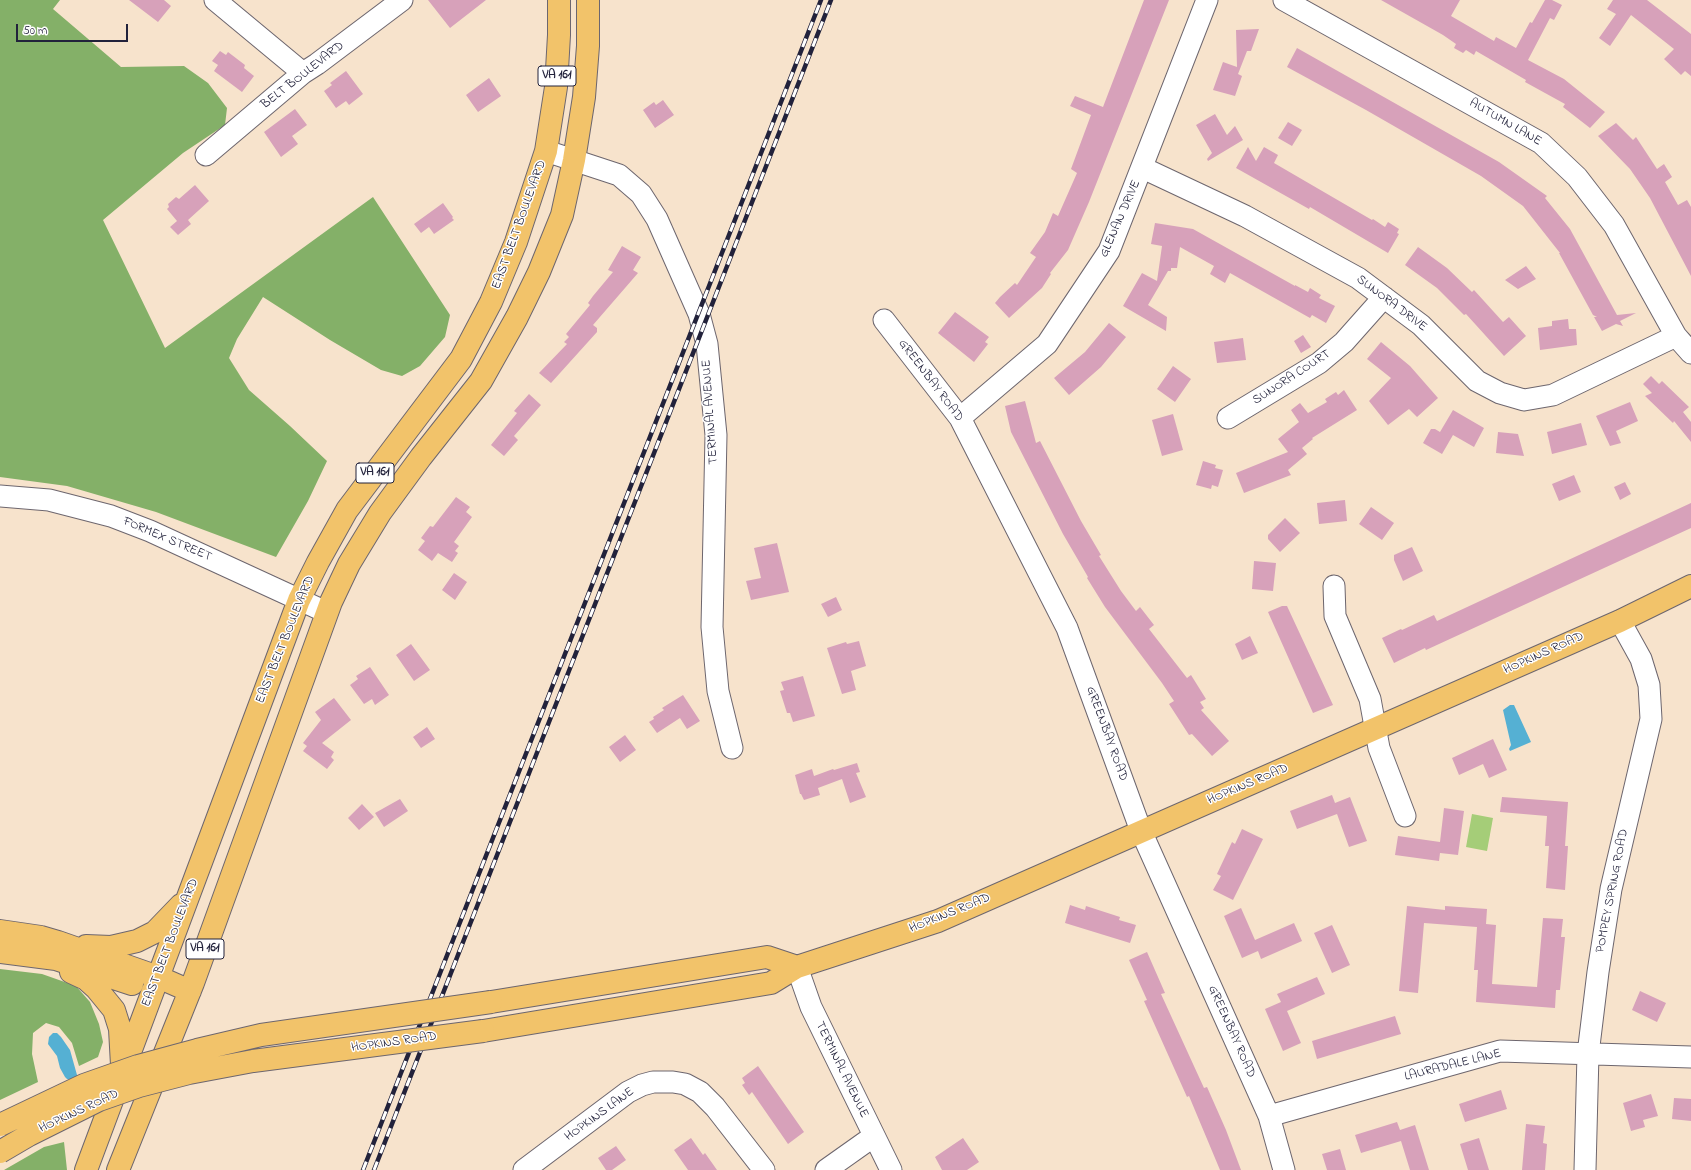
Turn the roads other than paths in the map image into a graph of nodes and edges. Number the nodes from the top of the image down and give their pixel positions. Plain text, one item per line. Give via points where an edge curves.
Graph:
1 (215, 0) edge
2 (402, 0) edge
3 (559, 0) edge
4 (588, 0) edge
5 (1207, 0) edge
6 (1284, 0) edge
7 (303, 73) junction
8 (546, 151) junction
9 (206, 156) dead end
10 (574, 160) junction
11 (1143, 168) junction
12 (1384, 297) junction
13 (884, 320) dead end
14 (1676, 336) junction
15 (1691, 353) edge
16 (960, 418) junction
17 (1228, 418) dead end
18 (0, 496) edge
19 (1334, 586) dead end
20 (1691, 586) edge
21 (299, 600) junction
22 (326, 612) junction
23 (1620, 621) junction
24 (1376, 729) junction
25 (732, 748) dead end
26 (1405, 816) dead end
27 (1141, 831) junction
28 (188, 896) junction
29 (0, 930) edge
30 (58, 942) junction
31 (0, 952) edge
32 (36, 956) junction
33 (797, 967) junction
34 (156, 984) junction
35 (190, 991) junction
36 (1588, 1054) junction
37 (1691, 1057) edge
38 (122, 1076) junction
39 (1268, 1116) junction
40 (0, 1125) edge
41 (874, 1136) junction
42 (0, 1152) edge
43 (86, 1170) edge
44 (118, 1170) edge
45 (524, 1170) edge
46 (764, 1170) edge
47 (826, 1170) edge
48 (891, 1170) edge
49 (1284, 1170) edge
50 (1585, 1170) edge

1 - 7 street
2 - 7 street, BELT BOULEVARD
3 - 8 main road, EAST BELT BOULEVARD / VA 161 via 556,87
4 - 10 main road, EAST BELT BOULEVARD / VA 161 via 584,97
5 - 11 street, GLENAN DRIVE
6 - 14 street, AUTUMN LANE via 1542,143 1577,177 1614,225
7 - 9 street, BELT BOULEVARD
8 - 10 street, TERMINAL AVENUE
8 - 21 main road, EAST BELT BOULEVARD / VA 161 via 516,242 491,302 461,359 347,510
10 - 22 main road, EAST BELT BOULEVARD / VA 161 via 562,215 517,317 480,380 380,513
10 - 25 street, TERMINAL AVENUE via 619,175 641,194 657,220 699,314 707,344 716,435 712,627 718,691
11 - 12 street, SUNORA DRIVE via 1245,216 1358,278
11 - 16 street, GLENAN DRIVE via 1109,251 1047,344
12 - 14 street, SUNORA DRIVE via 1421,325 1477,381 1500,393 1524,400 1554,395
12 - 17 street, SUNORA COURT via 1344,342 1319,363
13 - 16 street, GREENBAY ROAD
14 - 15 street, AUTUMN LANE
16 - 27 street, GREENBAY ROAD via 1067,628
18 - 21 street, FORMEX STREET via 49,500 111,516 150,531
19 - 24 street via 1335,616 1370,699
20 - 23 main road, HOPKINS ROAD
21 - 22 street, FORMEX STREET
21 - 28 main road, EAST BELT BOULEVARD / VA 161
22 - 35 main road, EAST BELT BOULEVARD / VA 161
23 - 24 main road, HOPKINS ROAD
23 - 36 street, POMPEY SPRING ROAD via 1641,659 1649,685 1651,719 1611,889
24 - 26 street via 1381,755
24 - 27 main road, HOPKINS ROAD
27 - 33 main road, HOPKINS ROAD via 938,921
27 - 39 street, GREENBAY ROAD
28 - 30 main road via 155,932 138,941 103,947
28 - 34 main road, EAST BELT BOULEVARD / VA 161
29 - 30 main road
30 - 34 main road
31 - 32 main road
32 - 34 main road
32 - 38 main road via 86,979 107,1000 114,1010 120,1029
33 - 40 main road, HOPKINS ROAD, bridge via 767,957 491,1002 261,1035 138,1066 84,1084
33 - 41 street, TERMINAL AVENUE via 811,1007
33 - 42 main road, HOPKINS ROAD, bridge via 771,983 482,1031 253,1061 168,1078 99,1100
34 - 35 main road
34 - 38 main road, EAST BELT BOULEVARD / VA 161
35 - 44 main road, EAST BELT BOULEVARD / VA 161
36 - 37 street, LAURADALE LANE
36 - 39 street, LAURADALE LANE via 1500,1051
36 - 50 street, POMPEY SPRING ROAD
38 - 43 main road, EAST BELT BOULEVARD / VA 161
39 - 49 street, GREENBAY ROAD
41 - 47 street
41 - 48 street, TERMINAL AVENUE
45 - 46 street, HOPKINS LANE via 628,1092 654,1082 673,1082 685,1084 700,1092 715,1107

